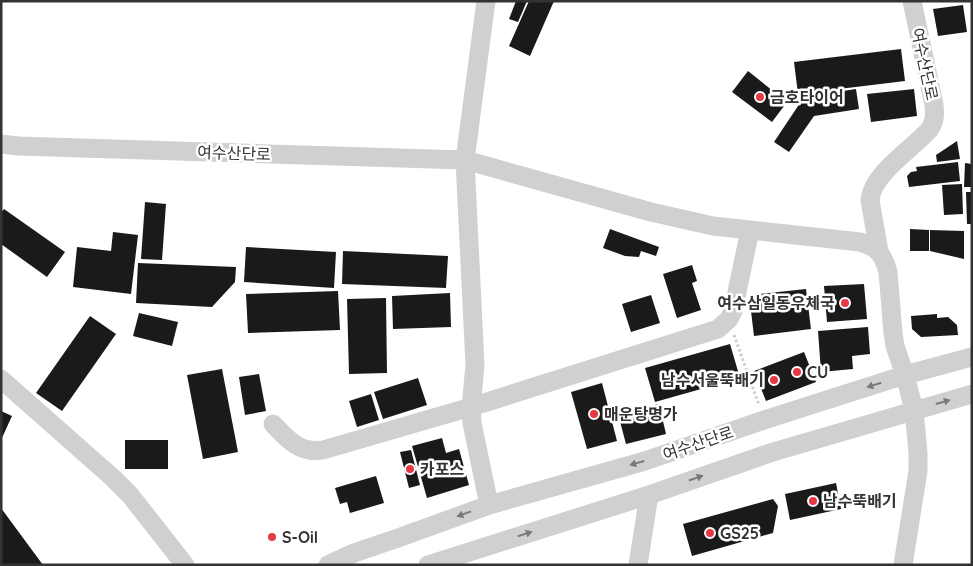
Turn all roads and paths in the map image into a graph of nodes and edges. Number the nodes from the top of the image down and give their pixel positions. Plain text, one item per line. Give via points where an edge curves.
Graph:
1 (486, 1) edge
2 (912, 1) edge
3 (2, 147) edge
4 (465, 160) junction
5 (750, 230) junction
6 (879, 252) junction
7 (726, 322) junction
8 (972, 357) edge
9 (905, 375) junction
10 (1, 378) edge
11 (972, 394) edge
12 (472, 407) junction
13 (914, 410) junction
14 (764, 420) junction
15 (273, 424) dead end
16 (649, 495) junction
17 (488, 505) junction
18 (185, 565) edge
19 (328, 565) edge
20 (428, 565) edge
21 (638, 565) edge
22 (903, 565) edge

1 - 4 street
2 - 6 street, 여수산단로 via 935,114 930,130 885,172 870,194
3 - 4 street, 여수산단로
4 - 5 street, 여수산단로 via 651,212 713,226
4 - 12 street via 474,366
5 - 6 street, 여수산단로 via 860,242
5 - 7 street via 733,311
6 - 9 street, 여수산단로 via 888,272 894,340
7 - 12 street via 718,329
7 - 14 path via 738,343
8 - 9 street, 여수산단로
9 - 13 street, 여수산단로
9 -> 14 street, 여수산단로
10 - 18 street via 130,495
13 -> 11 street, 여수산단로
12 - 15 street via 316,451 294,444
12 - 17 street via 472,423
16 -> 13 street, 여수산단로 via 773,452
13 - 22 street, 여수산단로 via 918,471
14 -> 17 street, 여수산단로 via 645,461
20 -> 16 street, 여수산단로
16 - 21 street
17 -> 19 street, 여수산단로

